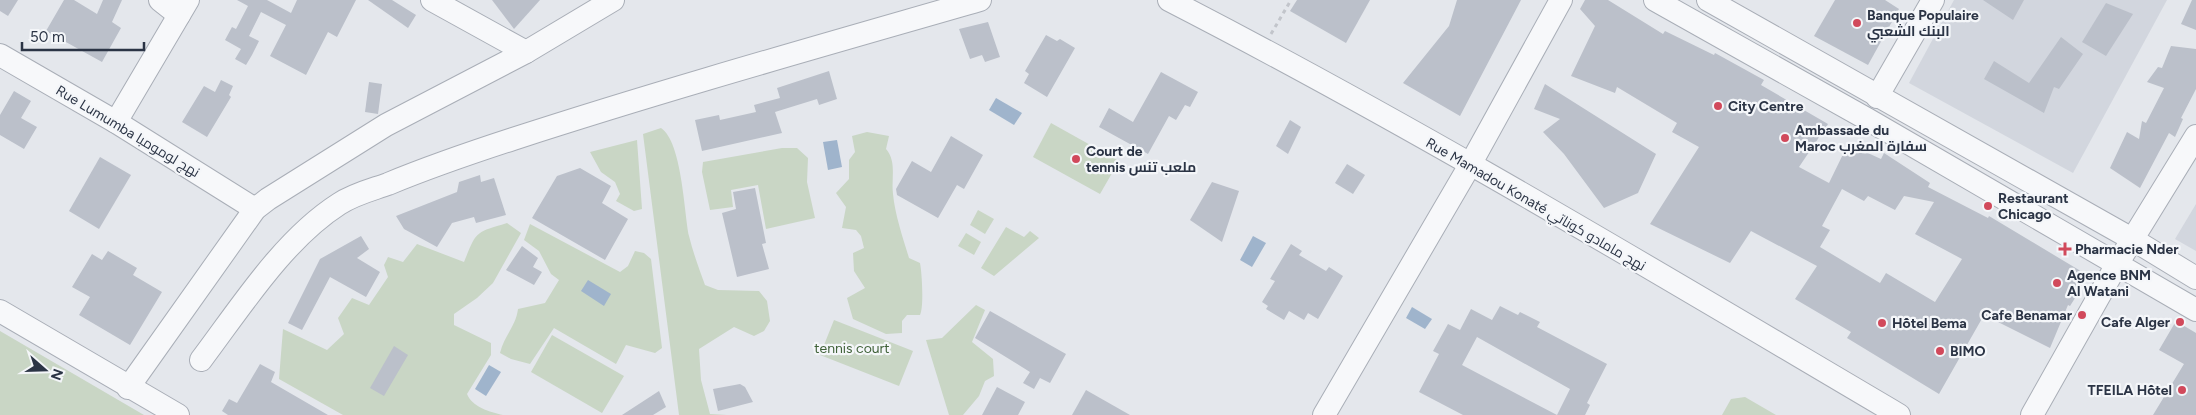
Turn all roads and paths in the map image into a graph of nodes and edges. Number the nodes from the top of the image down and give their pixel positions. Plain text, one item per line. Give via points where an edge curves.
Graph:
1 (160, 0) edge
2 (432, 0) edge
3 (613, 0) edge
4 (980, 0) edge
5 (1169, 0) edge
6 (1291, 0) edge
7 (1561, 0) edge
8 (1655, 0) edge
9 (1933, 0) edge
10 (1718, 2) edge
11 (184, 7) edge
12 (1263, 48) junction
13 (526, 52) junction
14 (0, 56) edge
15 (1877, 97) junction
16 (116, 122) junction
17 (2196, 136) edge
18 (1470, 165) junction
19 (255, 209) junction
20 (2132, 239) junction
21 (2116, 266) junction
22 (2196, 278) edge
23 (2196, 310) edge
24 (0, 311) edge
25 (202, 360) dead end
26 (128, 388) junction
27 (178, 415) edge
28 (1324, 415) edge
29 (1898, 415) edge
30 (2032, 415) edge

1 - 11 street
2 - 13 street
3 - 13 street
4 - 25 street via 638,99 423,168 385,185 362,191 338,204 298,239 251,294
5 - 12 street, Rue Mamadou Konaté نهج مامادو كوناتي
6 - 12 path
7 - 18 street
8 - 21 street via 1867,119
9 - 15 street
10 - 15 street
11 - 16 street
12 - 18 street, Rue Mamadou Konaté نهج مامادو كوناتي
13 - 19 street via 386,125
14 - 16 street, Rue Lumumba نهج لومومبا
15 - 20 street
16 - 19 street, Rue Lumumba نهج لومومبا
17 - 20 street
18 - 28 street
18 - 29 street, Rue Mamadou Konaté نهج مامادو كوناتي
19 - 26 street
20 - 21 street
20 - 22 street
21 - 23 street
21 - 30 street
24 - 26 street
26 - 27 street

